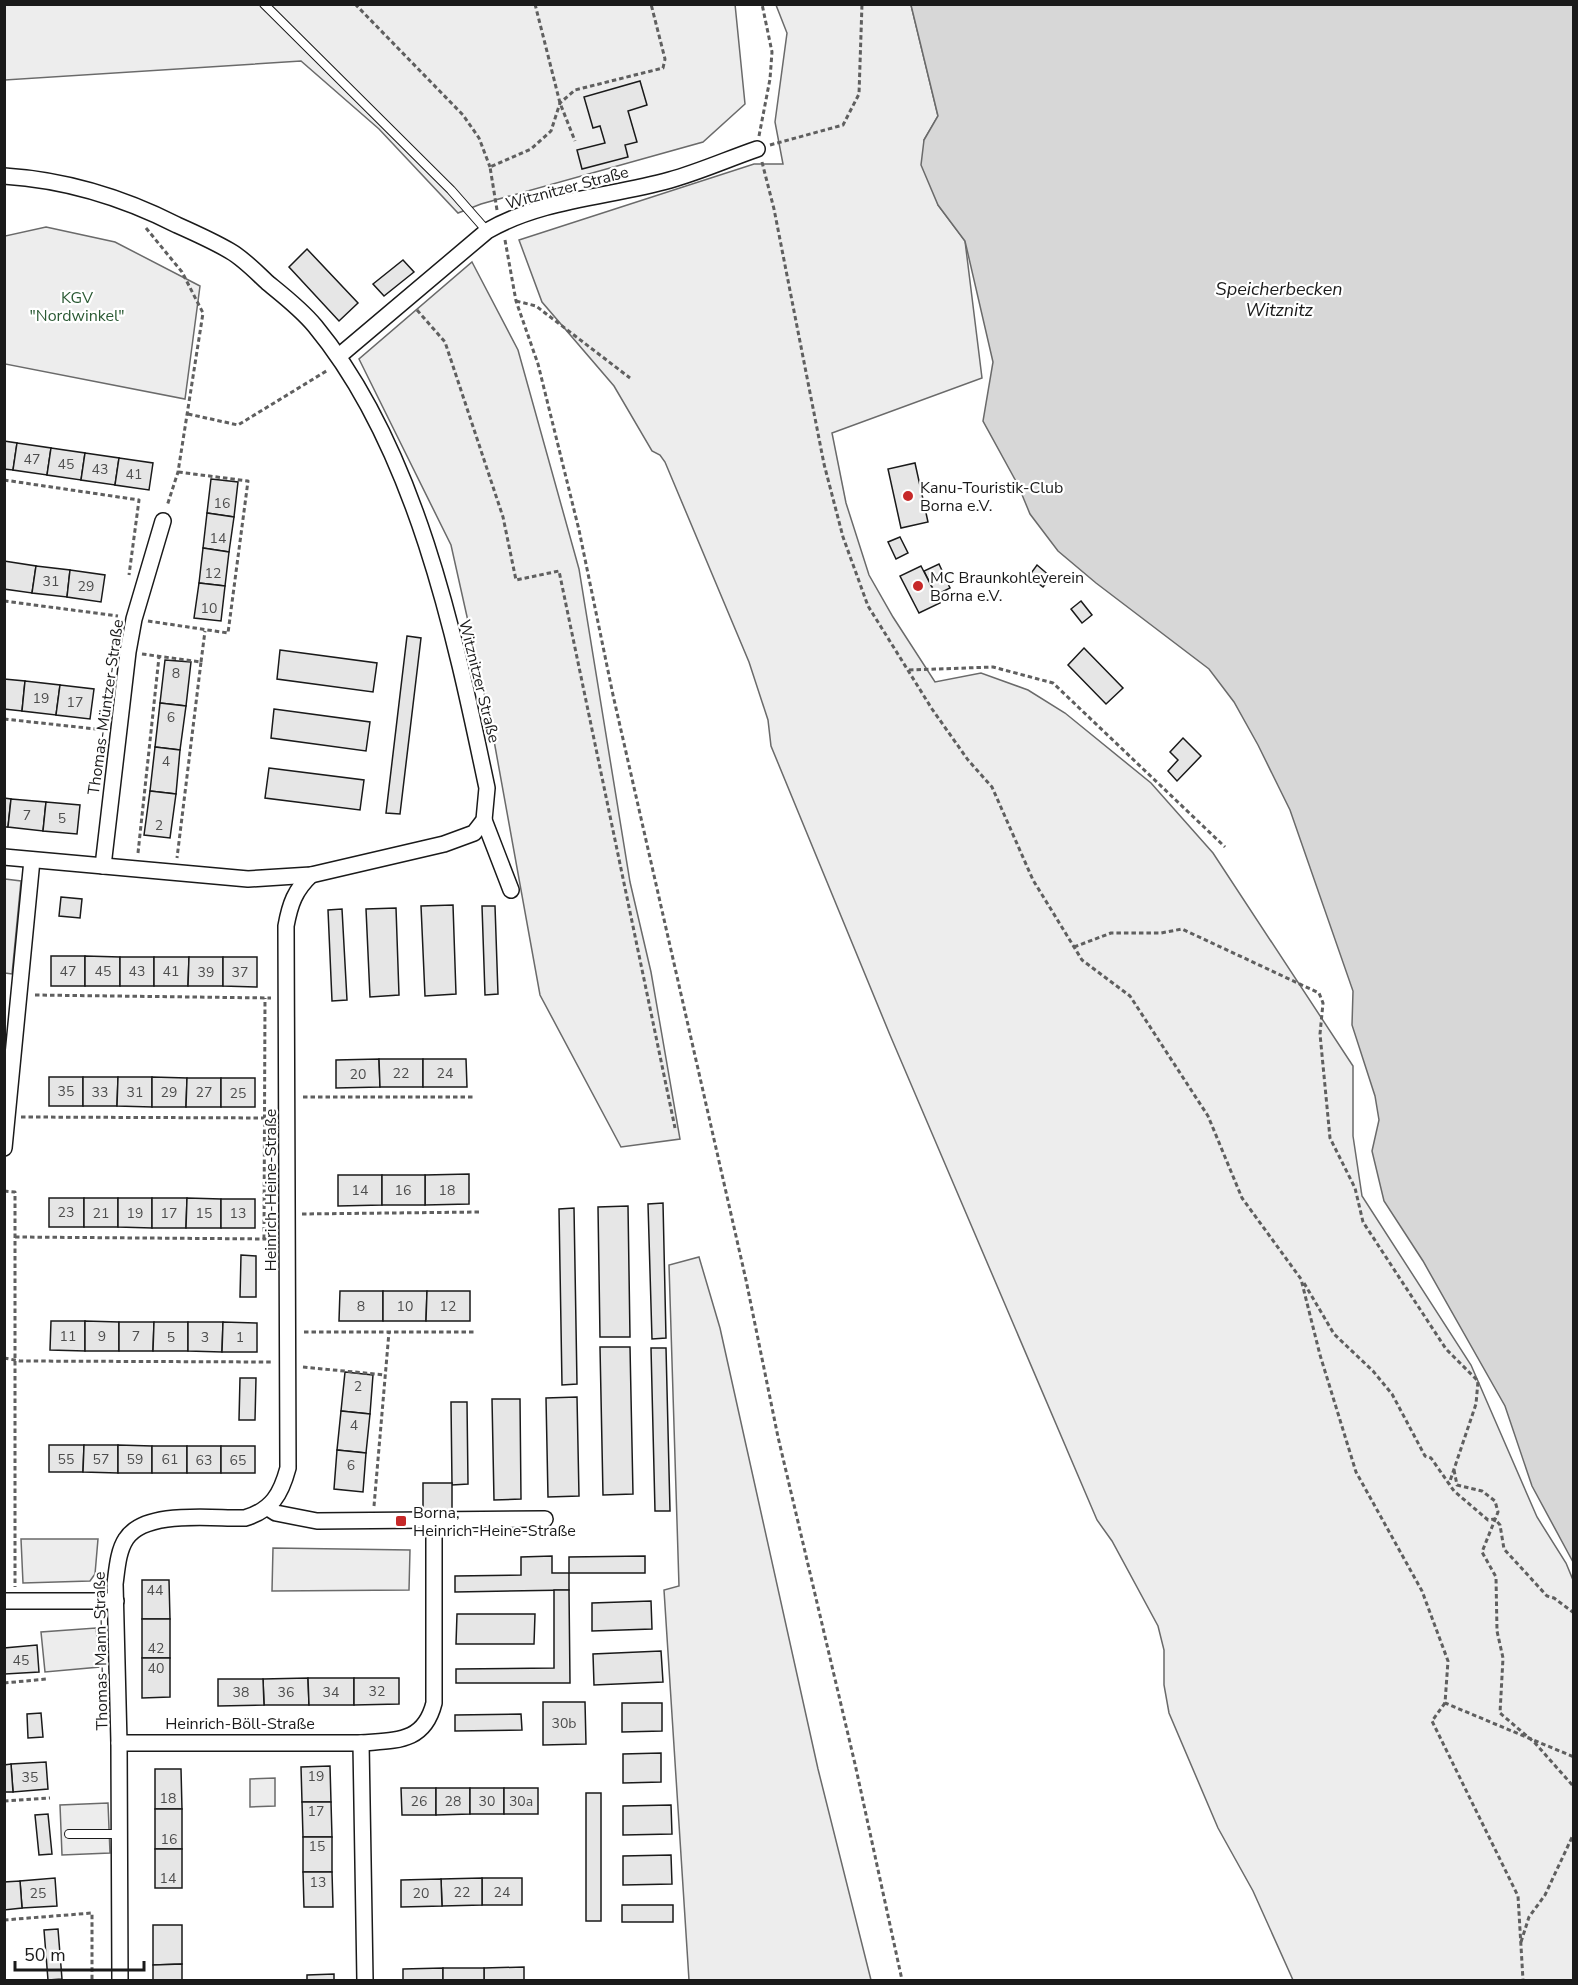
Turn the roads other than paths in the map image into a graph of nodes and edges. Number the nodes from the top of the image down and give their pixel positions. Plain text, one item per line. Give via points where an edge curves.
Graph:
1 (264, 4) edge
2 (757, 148) road end
3 (4, 176) edge
4 (487, 231) junction
5 (340, 358) junction
6 (163, 521) road end
7 (484, 820) junction
8 (4, 858) edge
9 (32, 860) junction
10 (103, 866) junction
11 (311, 875) junction
12 (511, 890) dead end
13 (4, 1148) edge
14 (268, 1508) junction
15 (545, 1519) dead end
16 (434, 1520) junction
17 (10, 1601) edge
18 (116, 1601) junction
19 (119, 1743) junction
20 (361, 1743) junction
21 (69, 1834) dead end
22 (120, 1834) junction
23 (120, 1980) edge
24 (365, 1980) edge

1 - 4 lane via 451,190
2 - 4 street, Witznitzer Straße via 670,180 568,202
3 - 5 street, Witznitzer Straße via 60,182 135,205 232,252 313,323
4 - 5 street, Witznitzer Straße
5 - 7 street, Witznitzer Straße via 391,452 414,507 480,756 487,788
6 - 10 street, Thomas-Müntzer-Straße via 128,652
7 - 11 street via 474,833 444,844
7 - 12 street, Witznitzer Straße
8 - 9 street
9 - 10 street
9 - 13 street
10 - 11 street via 248,879
11 - 14 street, Heinrich-Heine-Straße via 299,887 286,926 288,1468 278,1497
14 - 16 street via 317,1521
14 - 18 street, Thomas-Mann-Straße via 245,1518 160,1519 141,1525 126,1538 118,1560
15 - 16 street
16 - 20 street, Heinrich-Böll-Straße via 435,1690 430,1720 411,1736
17 - 18 street
18 - 19 street, Thomas-Mann-Straße
19 - 20 street, Heinrich-Böll-Straße
19 - 22 street, Thomas-Mann-Straße
20 - 24 street
21 - 22 lane
22 - 23 street, Thomas-Mann-Straße

